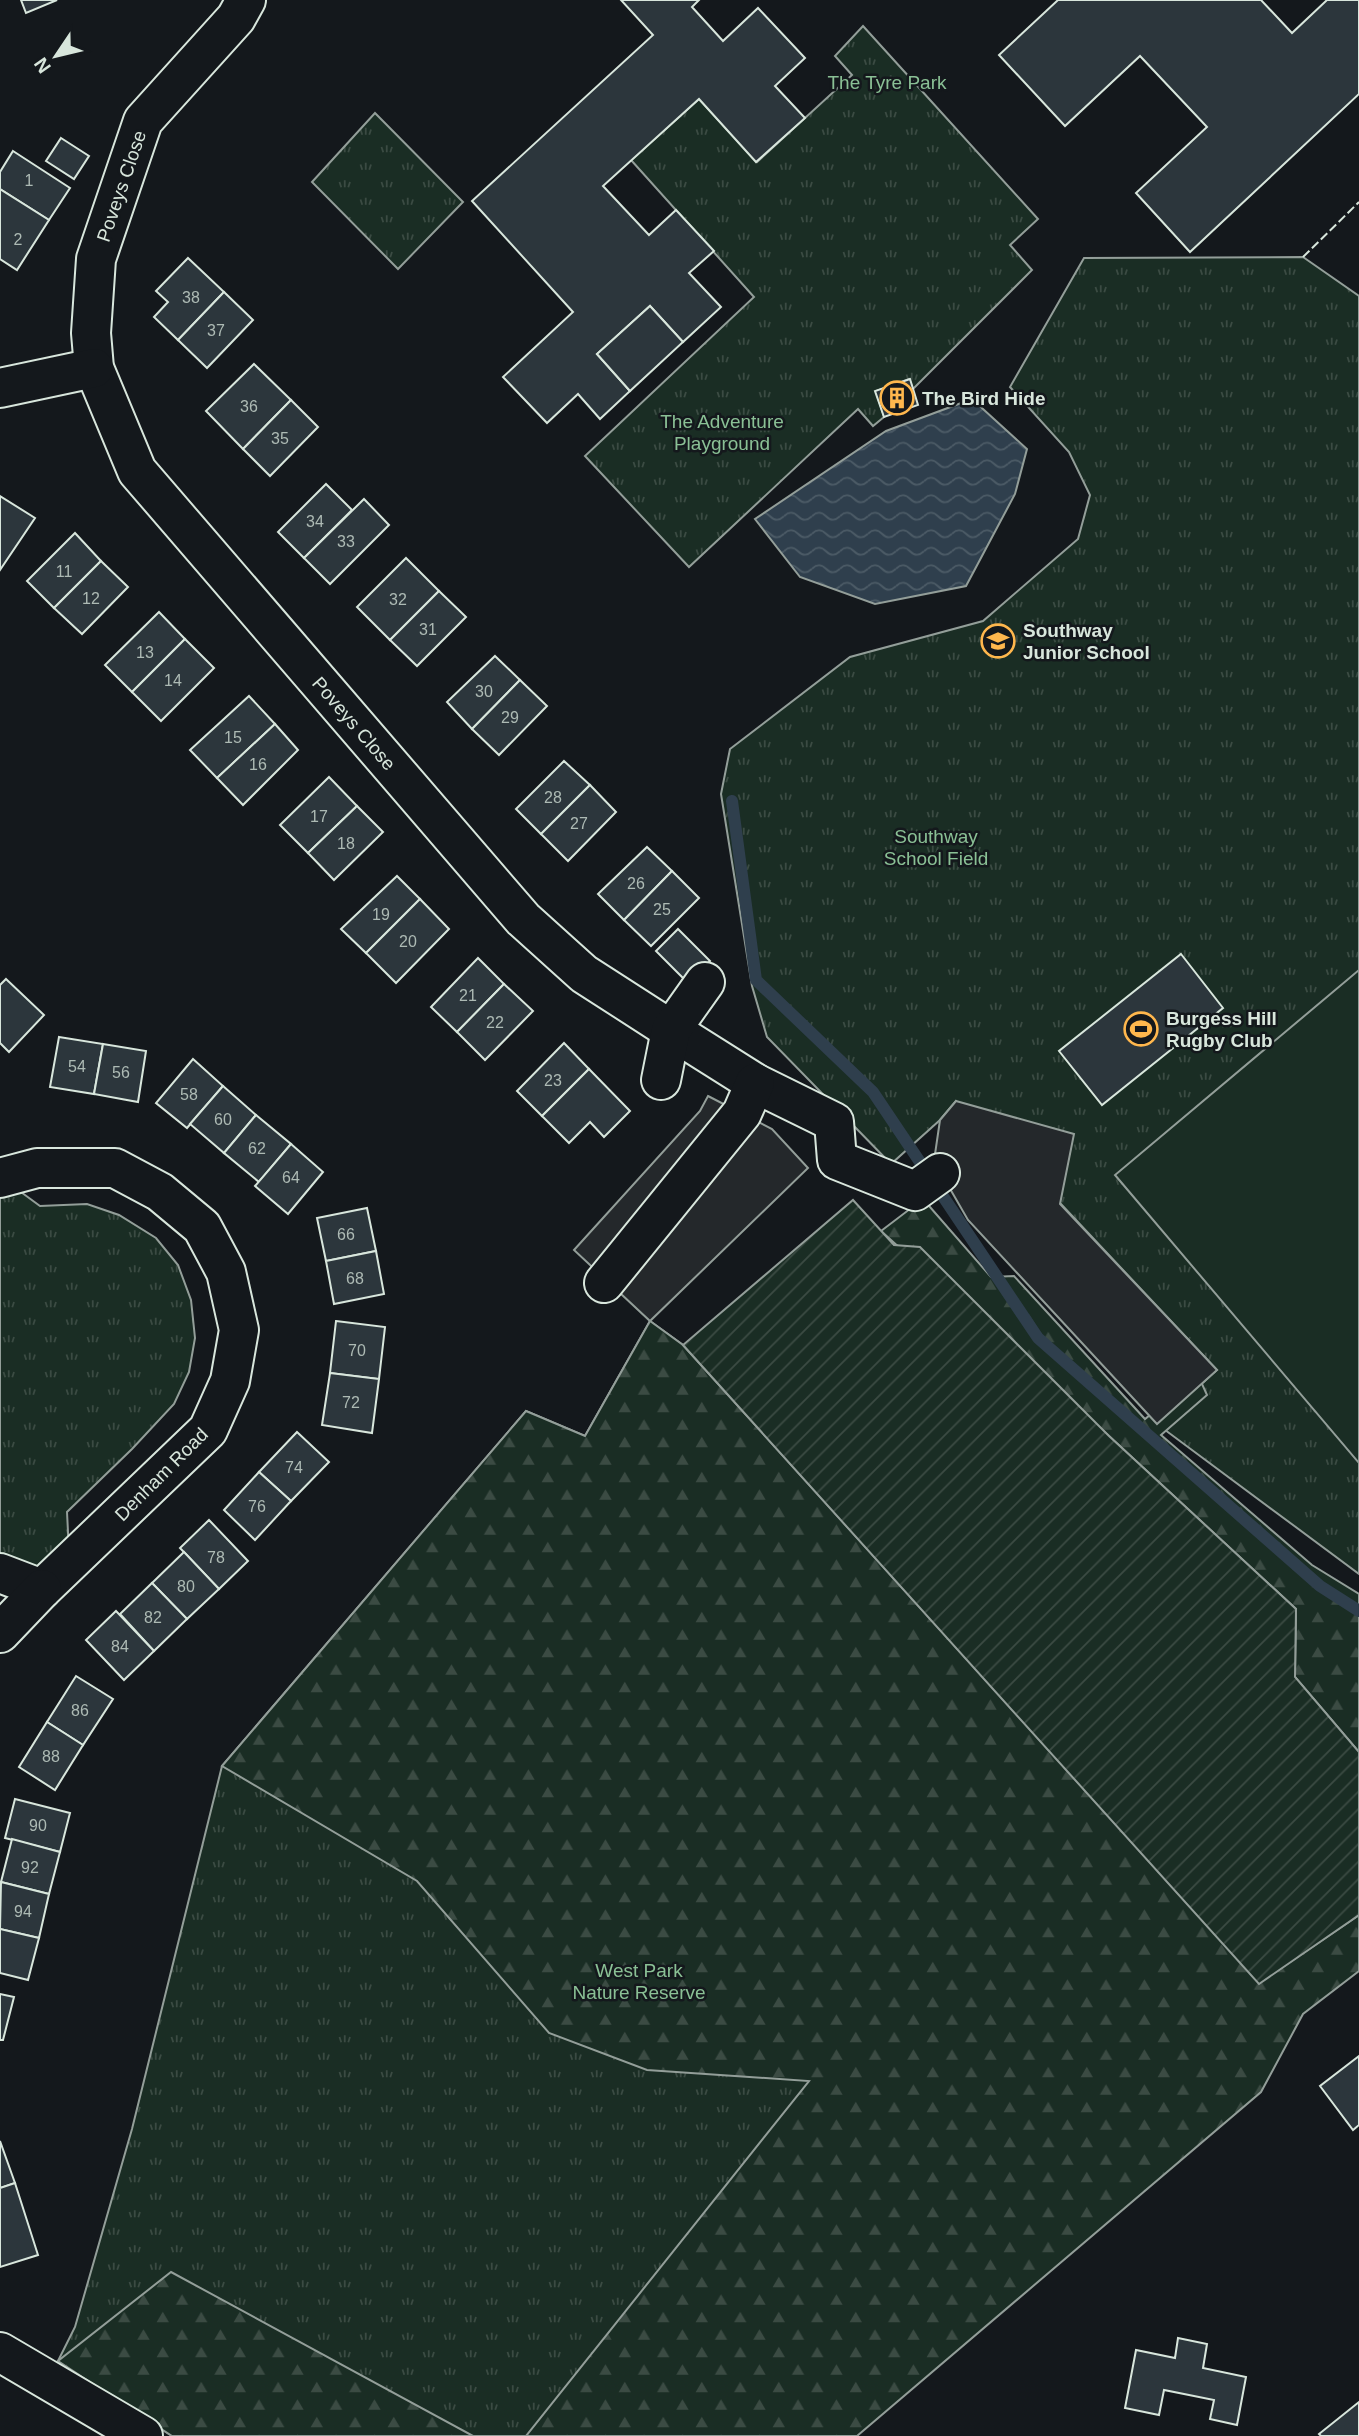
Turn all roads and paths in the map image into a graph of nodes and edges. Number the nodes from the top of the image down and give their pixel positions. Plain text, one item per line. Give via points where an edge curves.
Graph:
1 (246, 0) edge
2 (94, 368) junction
3 (0, 388) edge
4 (705, 982) dead end
5 (671, 1030) junction
6 (661, 1080) dead end
7 (755, 1083) junction
8 (0, 1178) edge
9 (932, 1179) dead end
10 (604, 1283) dead end
11 (0, 1573) edge
12 (42, 1589) junction
13 (0, 1633) edge
14 (0, 2352) edge
15 (143, 2436) edge

1 - 2 street, Poveys Close via 236,18 143,121 96,259 91,333
2 - 3 street
2 - 5 street, Poveys Close via 137,471 523,919 584,974
4 - 5 street
5 - 6 street
5 - 7 street, Poveys Close
7 - 9 street, Poveys Close via 834,1122 836,1160 915,1191
7 - 10 street via 742,1113
8 - 12 street, Denham Road via 37,1168 115,1168 160,1192 202,1227 226,1272 239,1330 230,1381 208,1430
11 - 12 street
12 - 13 street, Denham Road
14 - 15 street

